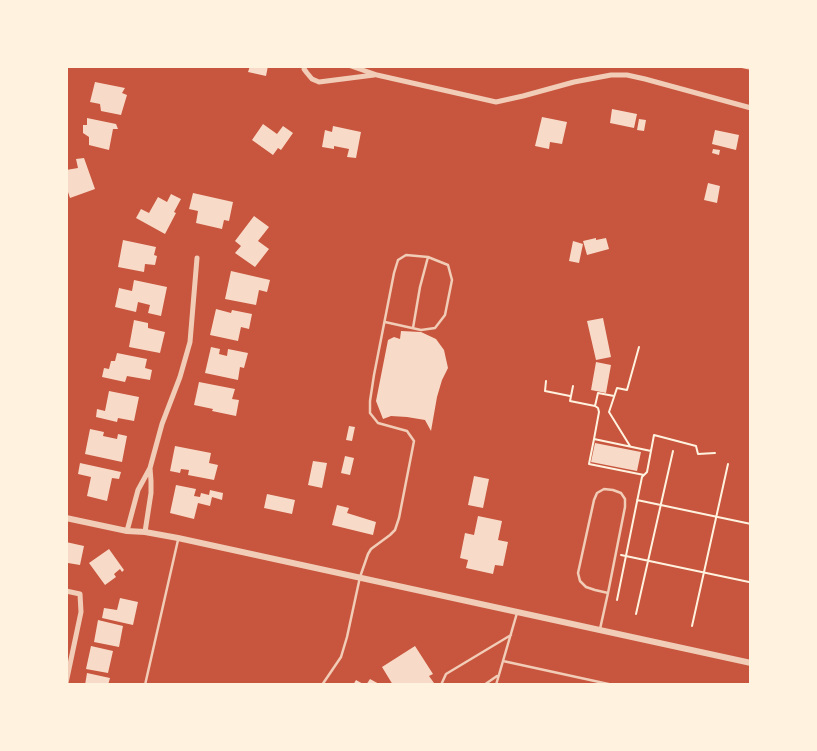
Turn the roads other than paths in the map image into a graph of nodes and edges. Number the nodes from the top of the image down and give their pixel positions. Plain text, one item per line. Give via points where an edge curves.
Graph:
1 (305, 66) edge
2 (351, 66) edge
3 (377, 75) junction
4 (751, 108) edge
5 (428, 257) junction
6 (197, 258) dead end
7 (385, 322) junction
8 (414, 328) junction
9 (150, 468) junction
10 (66, 518) edge
11 (127, 531) junction
12 (144, 532) junction
13 (178, 538) junction
14 (360, 577) junction
15 (66, 591) edge
16 (608, 593) junction
17 (517, 611) junction
18 (600, 629) junction
19 (511, 635) junction
20 (503, 661) junction
21 (751, 663) edge
22 (498, 676) junction
23 (66, 683) edge
24 (145, 685) edge
25 (322, 685) edge
26 (441, 685) edge
27 (484, 685) edge
28 (496, 685) edge
29 (614, 685) edge

1 - 3 street via 307,74 319,82
2 - 3 street
3 - 4 street via 496,102 574,82 627,75
5 - 7 lane via 406,254 398,260
5 - 8 lane
5 - 8 lane via 448,265 452,280 445,315 436,328
6 - 9 street via 190,342
7 - 8 lane
7 - 14 lane via 370,413 378,423 407,431 414,441 395,530 371,549
9 - 11 street via 138,490
9 - 12 street via 151,493
10 - 11 street
11 - 12 street
12 - 13 street
13 - 14 street
13 - 24 lane
14 - 17 street
14 - 25 lane via 341,657
15 - 23 street via 80,594 81,612
16 - 16 lane via 625,499 621,493 604,489 594,500 578,573 580,582 586,587
16 - 18 lane
17 - 18 street
17 - 19 lane
18 - 21 street
19 - 20 lane
19 - 26 lane via 446,674
20 - 22 lane
20 - 29 lane
22 - 27 lane
22 - 28 lane

